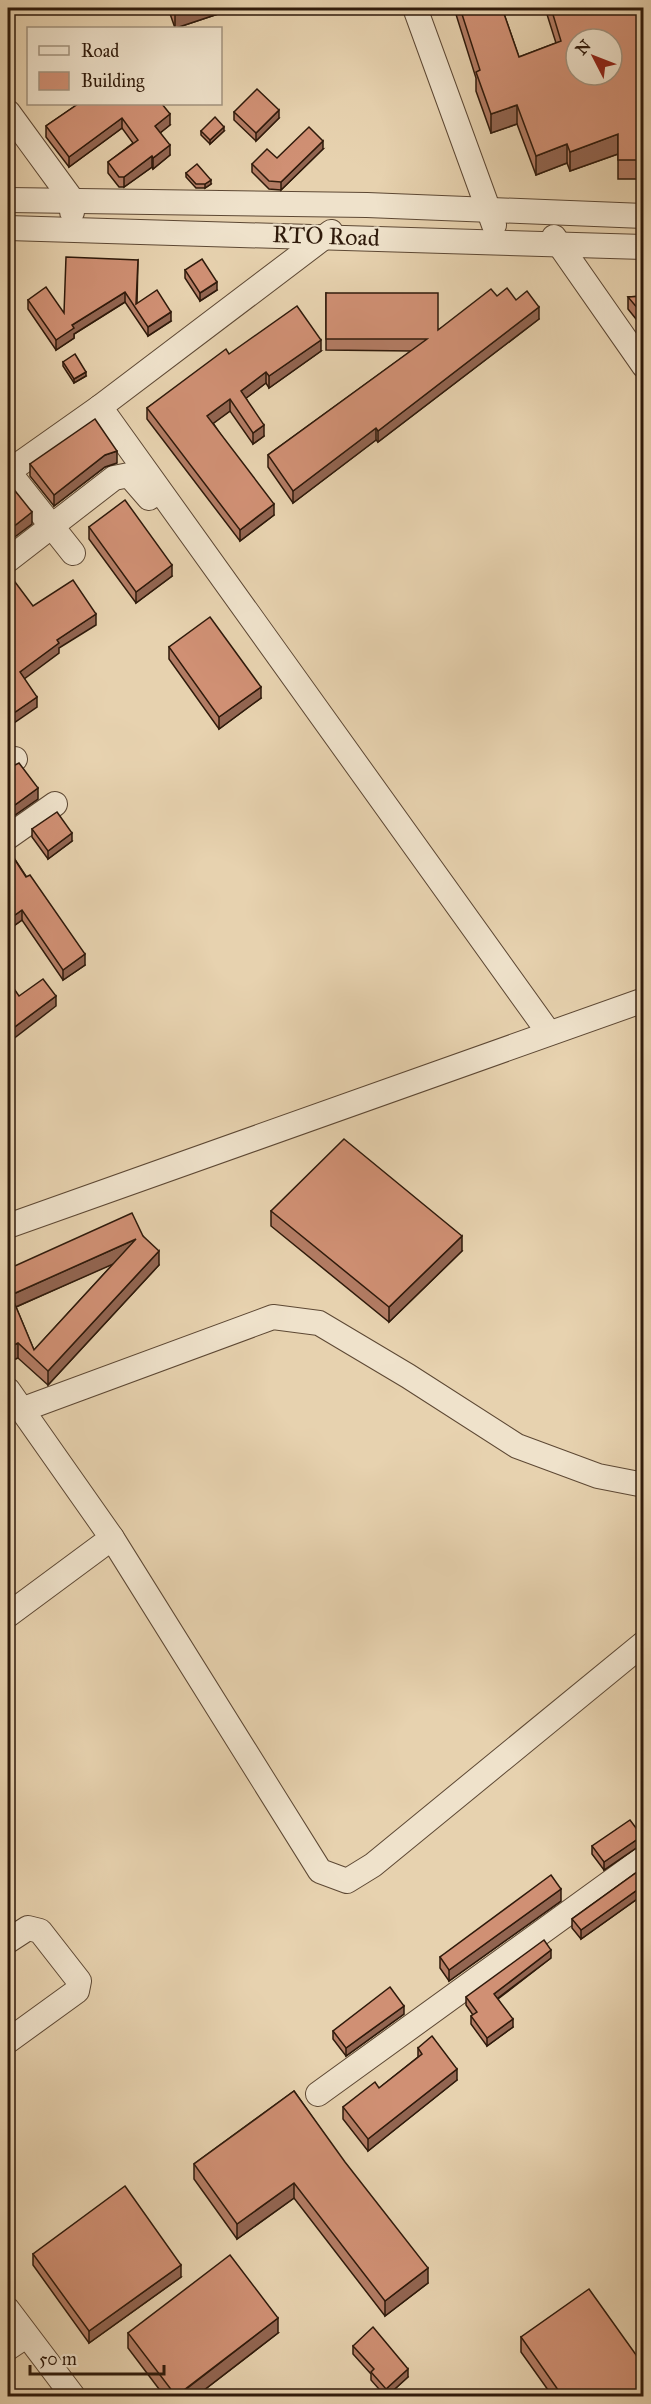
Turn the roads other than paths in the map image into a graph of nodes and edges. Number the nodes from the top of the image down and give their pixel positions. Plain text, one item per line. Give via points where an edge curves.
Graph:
1 (415, 8) edge
2 (8, 112) edge
3 (8, 200) edge
4 (73, 201) junction
5 (367, 205) junction
6 (490, 212) junction
7 (539, 213) junction
8 (644, 216) edge
9 (8, 228) edge
10 (69, 229) junction
11 (327, 236) junction
12 (501, 243) junction
13 (560, 245) junction
14 (644, 247) edge
15 (644, 366) edge
16 (100, 407) junction
17 (8, 472) edge
18 (52, 527) junction
19 (175, 532) dead end
20 (73, 553) dead end
21 (8, 560) edge
22 (55, 804) dead end
23 (8, 837) edge
24 (644, 1000) edge
25 (549, 1034) junction
26 (8, 1226) edge
27 (8, 1390) edge
28 (21, 1410) junction
29 (644, 1485) edge
30 (112, 1538) junction
31 (8, 1615) edge
32 (644, 1643) edge
33 (644, 1858) edge
34 (8, 1941) edge
35 (8, 2042) edge
36 (318, 2094) dead end
37 (8, 2310) edge
38 (17, 2342) edge
39 (73, 2397) edge

1 - 6 street
2 - 4 street
3 - 4 street, RTO Road
4 - 5 street, RTO Road
4 - 10 street
5 - 6 street, RTO Road
5 - 11 street
6 - 7 street, RTO Road
6 - 12 street
7 - 8 street, RTO Road
7 - 13 street
9 - 10 street, RTO Road
10 - 11 street, RTO Road
11 - 12 street, RTO Road
11 - 16 street
12 - 13 street, RTO Road
13 - 14 street, RTO Road
13 - 15 street
16 - 17 street
16 - 25 street
17 - 18 street
18 - 19 street via 114,478 129,474
18 - 20 street
18 - 21 street
22 - 23 street
24 - 25 street
25 - 26 street
27 - 28 street
28 - 29 street via 273,1317 319,1323 517,1446 598,1476
28 - 30 street
30 - 31 street
30 - 32 street via 320,1870 347,1881 373,1865
33 - 36 street
34 - 35 street via 28,1928 40,1931 79,1981 77,1991
37 - 38 street
38 - 39 street

